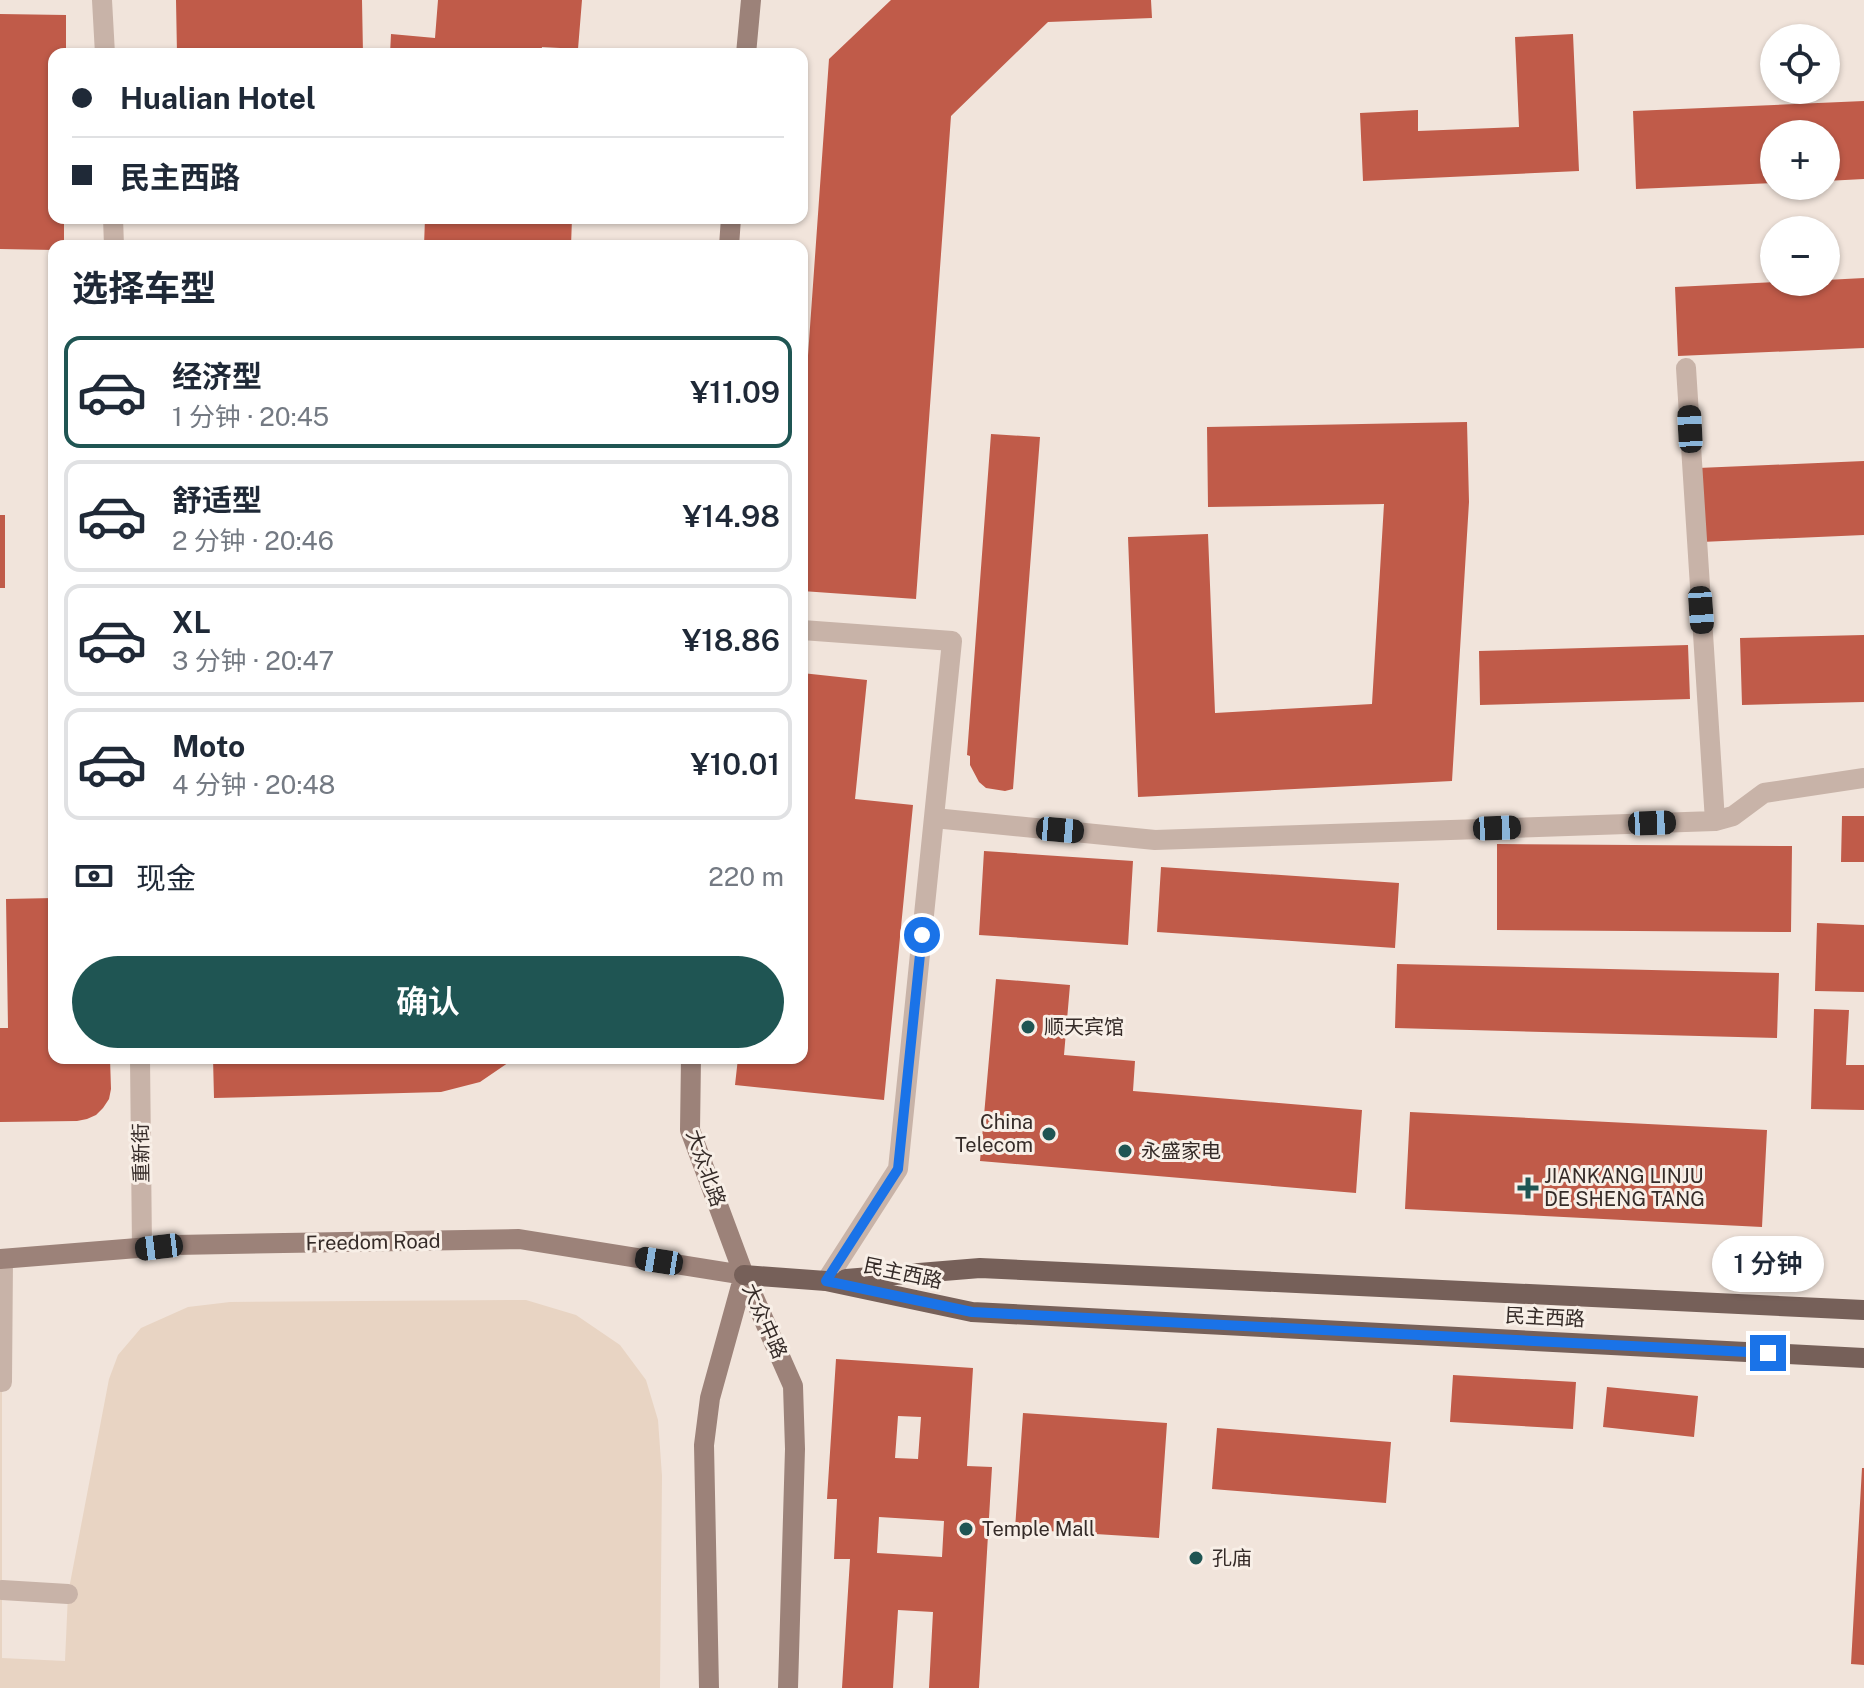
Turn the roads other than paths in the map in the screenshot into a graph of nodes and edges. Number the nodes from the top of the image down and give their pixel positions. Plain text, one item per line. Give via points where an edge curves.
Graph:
1 (102, 0) edge
2 (751, 0) edge
3 (105, 48) edge
4 (747, 48) edge
5 (1686, 368) dead end
6 (808, 630) edge
7 (1864, 778) edge
8 (934, 818) junction
9 (1715, 821) junction
10 (140, 1064) edge
11 (691, 1064) edge
12 (142, 1249) junction
13 (2, 1259) edge
14 (744, 1275) junction
15 (826, 1281) junction
16 (1864, 1310) edge
17 (1864, 1358) edge
18 (2, 1382) dead end
19 (2, 1590) dead end
20 (68, 1594) dead end
21 (709, 1688) edge
22 (788, 1688) edge

1 - 3 street
2 - 4 main road
5 - 9 street
6 - 8 street via 952,641
7 - 9 street via 1764,793 1733,816
8 - 9 street via 1155,840
8 - 15 street via 898,1169
10 - 12 street, 重新街
11 - 14 main road, 大众北路 via 690,1130
12 - 13 main road, Freedom Road
12 - 14 main road, Freedom Road via 519,1239
13 - 18 street
14 - 15 main road
14 - 21 main road, 大众中路 via 710,1398 704,1445
14 - 22 main road, 大众中路 via 793,1386
15 - 16 main road, 民主西路 via 980,1268
15 - 17 main road, 民主西路 via 972,1312
19 - 20 street

